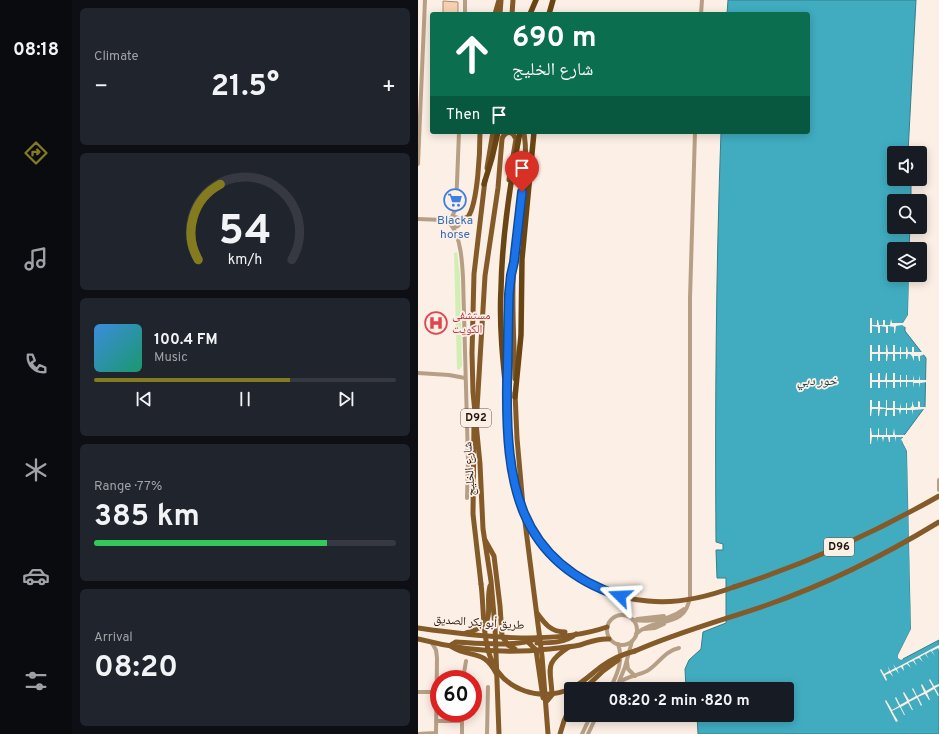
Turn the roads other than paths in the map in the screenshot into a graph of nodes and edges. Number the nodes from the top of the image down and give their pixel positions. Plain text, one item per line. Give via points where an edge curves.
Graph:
1 (425, 0) edge
2 (465, 0) edge
3 (500, 0) edge
4 (513, 0) edge
5 (536, 0) edge
6 (702, 0) edge
7 (465, 12) edge
8 (496, 12) edge
9 (500, 12) edge
10 (512, 12) edge
11 (531, 12) edge
12 (701, 12) edge
13 (459, 134) edge
14 (480, 134) edge
15 (493, 134) edge
16 (498, 134) edge
17 (505, 134) edge
18 (513, 134) edge
19 (520, 134) edge
20 (524, 134) edge
21 (534, 134) edge
22 (695, 134) edge
23 (419, 137) edge
24 (418, 151) edge
25 (418, 164) edge
26 (484, 184) junction
27 (456, 208) junction
28 (508, 215) junction
29 (452, 218) junction
30 (418, 219) edge
31 (443, 220) junction
32 (459, 222) junction
33 (451, 225) junction
34 (456, 235) junction
35 (514, 260) junction
36 (465, 371) junction
37 (418, 373) edge
38 (450, 375) junction
39 (465, 378) junction
40 (515, 397) junction
41 (507, 399) junction
42 (476, 417) junction
43 (939, 480) edge
44 (939, 490) edge
45 (939, 496) edge
46 (467, 498) dead end
47 (939, 522) edge
48 (485, 539) junction
49 (491, 581) junction
50 (688, 604) junction
51 (536, 612) junction
52 (632, 619) junction
53 (607, 627) junction
54 (418, 628) edge
55 (457, 634) junction
56 (576, 634) junction
57 (636, 634) junction
58 (495, 636) junction
59 (502, 636) junction
60 (518, 637) junction
61 (539, 637) junction
62 (609, 639) junction
63 (418, 640) edge
64 (632, 641) junction
65 (432, 643) junction
66 (530, 643) junction
67 (540, 643) junction
68 (496, 644) junction
69 (507, 644) junction
70 (618, 644) junction
71 (450, 645) junction
72 (571, 646) junction
73 (679, 648) dead end
74 (518, 650) junction
75 (538, 650) junction
76 (635, 650) junction
77 (496, 651) junction
78 (627, 659) junction
79 (466, 661) dead end
80 (437, 670) edge
81 (464, 670) edge
82 (497, 674) junction
83 (635, 676) junction
84 (592, 682) edge
85 (613, 682) edge
86 (619, 682) edge
87 (620, 682) edge
88 (488, 687) dead end
89 (418, 692) edge
90 (430, 692) edge
91 (547, 701) junction
92 (564, 721) edge
93 (437, 722) edge
94 (462, 722) edge
95 (588, 722) edge
96 (594, 722) edge
97 (436, 733) edge
98 (418, 734) edge
99 (462, 734) edge
100 (487, 734) edge
101 (499, 734) edge
102 (548, 734) edge
103 (560, 734) edge
104 (582, 734) edge
105 (588, 734) edge

1 - 23 street
2 - 7 street
3 - 8 main road
3 - 9 main road
4 - 10 main road
5 - 11 highway
6 - 12 street
13 - 27 street
14 - 32 main road via 479,166 472,208 468,217
15 - 26 main road, شارع الخليج / D92
16 - 26 highway
17 - 42 main road via 502,139 485,276
18 - 28 main road via 516,139 507,198
19 - 28 highway
20 - 35 main road via 525,173
21 - 40 highway via 523,253
22 - 50 street via 690,298
23 - 24 street
24 - 25 street
26 - 42 main road, شارع الخليج / D92 via 472,314 472,372
27 - 29 street
27 - 32 street
28 - 41 highway via 500,291 502,353
29 - 31 street
29 - 32 street
29 - 33 street
30 - 31 street
31 - 33 street
32 - 33 street
32 - 34 street
33 - 34 street
34 - 36 street via 463,277
35 - 40 main road
35 - 41 main road via 509,287
36 - 38 street
36 - 39 street
37 - 38 street
38 - 39 street
39 - 46 street
40 - 51 main road via 520,477
41 - 45 main road, D96, bridge via 511,464 516,491 539,540 553,557 576,575 620,596 649,601 678,600 706,596 751,582 840,546 906,515
42 - 48 main road, شارع الخليج / D92
42 - 76 main road, bridge via 473,436 472,504 486,640 489,656 500,674 521,690 543,694 564,691 612,660
43 - 44 street
47 - 76 main road, D96 via 861,565 817,585 767,605
48 - 49 main road, شارع الخليج / D92
48 - 59 main road via 494,556
49 - 55 main road via 490,613 487,620 476,629
49 - 58 main road, شارع الخليج / D92
50 - 52 street via 668,617 647,622
50 - 57 street via 682,614 672,621 651,625
51 - 56 main road via 553,631
51 - 61 main road
52 - 53 street via 617,616 610,620
52 - 57 street via 636,625
53 - 56 main road
53 - 62 street
54 - 55 main road, طريق أبو بكر الصديق
55 - 58 main road, طريق أبو بكر الصديق
56 - 61 main road, طريق أبو بكر الصديق
56 - 67 main road via 567,640
57 - 64 street
58 - 59 main road, طريق أبو بكر الصديق
58 - 68 main road, شارع الخليج / D92
59 - 60 main road, طريق أبو بكر الصديق
59 - 69 main road
60 - 61 main road, طريق أبو بكر الصديق
60 - 66 main road
61 - 66 main road
61 - 67 main road
62 - 70 street
62 - 72 main road via 596,639
63 - 65 main road, طريق أبو بكر الصديق
64 - 70 street
64 - 78 street
65 - 71 main road, طريق أبو بكر الصديق
65 - 80 street via 436,650
66 - 67 main road
66 - 69 main road
66 - 75 main road
67 - 75 main road
68 - 69 main road
68 - 71 main road via 456,642
68 - 77 main road, شارع الخليج / D92
69 - 74 main road
69 - 77 main road
70 - 85 street via 621,659
71 - 77 main road, طريق أبو بكر الصديق
71 - 82 main road via 460,651 481,656
72 - 75 main road, طريق أبو بكر الصديق
72 - 91 main road via 556,656 552,662 549,673 552,694
73 - 83 street via 667,652 652,667
74 - 75 main road, طريق أبو بكر الصديق
74 - 77 main road, طريق أبو بكر الصديق
75 - 91 main road
76 - 84 main road, bridge via 607,668
77 - 82 main road, شارع الخليج / D92
78 - 83 street via 628,669
78 - 86 street
79 - 81 street
82 - 101 main road, شارع الخليج / D92
83 - 87 street
88 - 100 street
89 - 90 street
91 - 102 main road
92 - 103 main road
93 - 97 street
94 - 99 street
95 - 104 street
96 - 105 street
97 - 98 street

